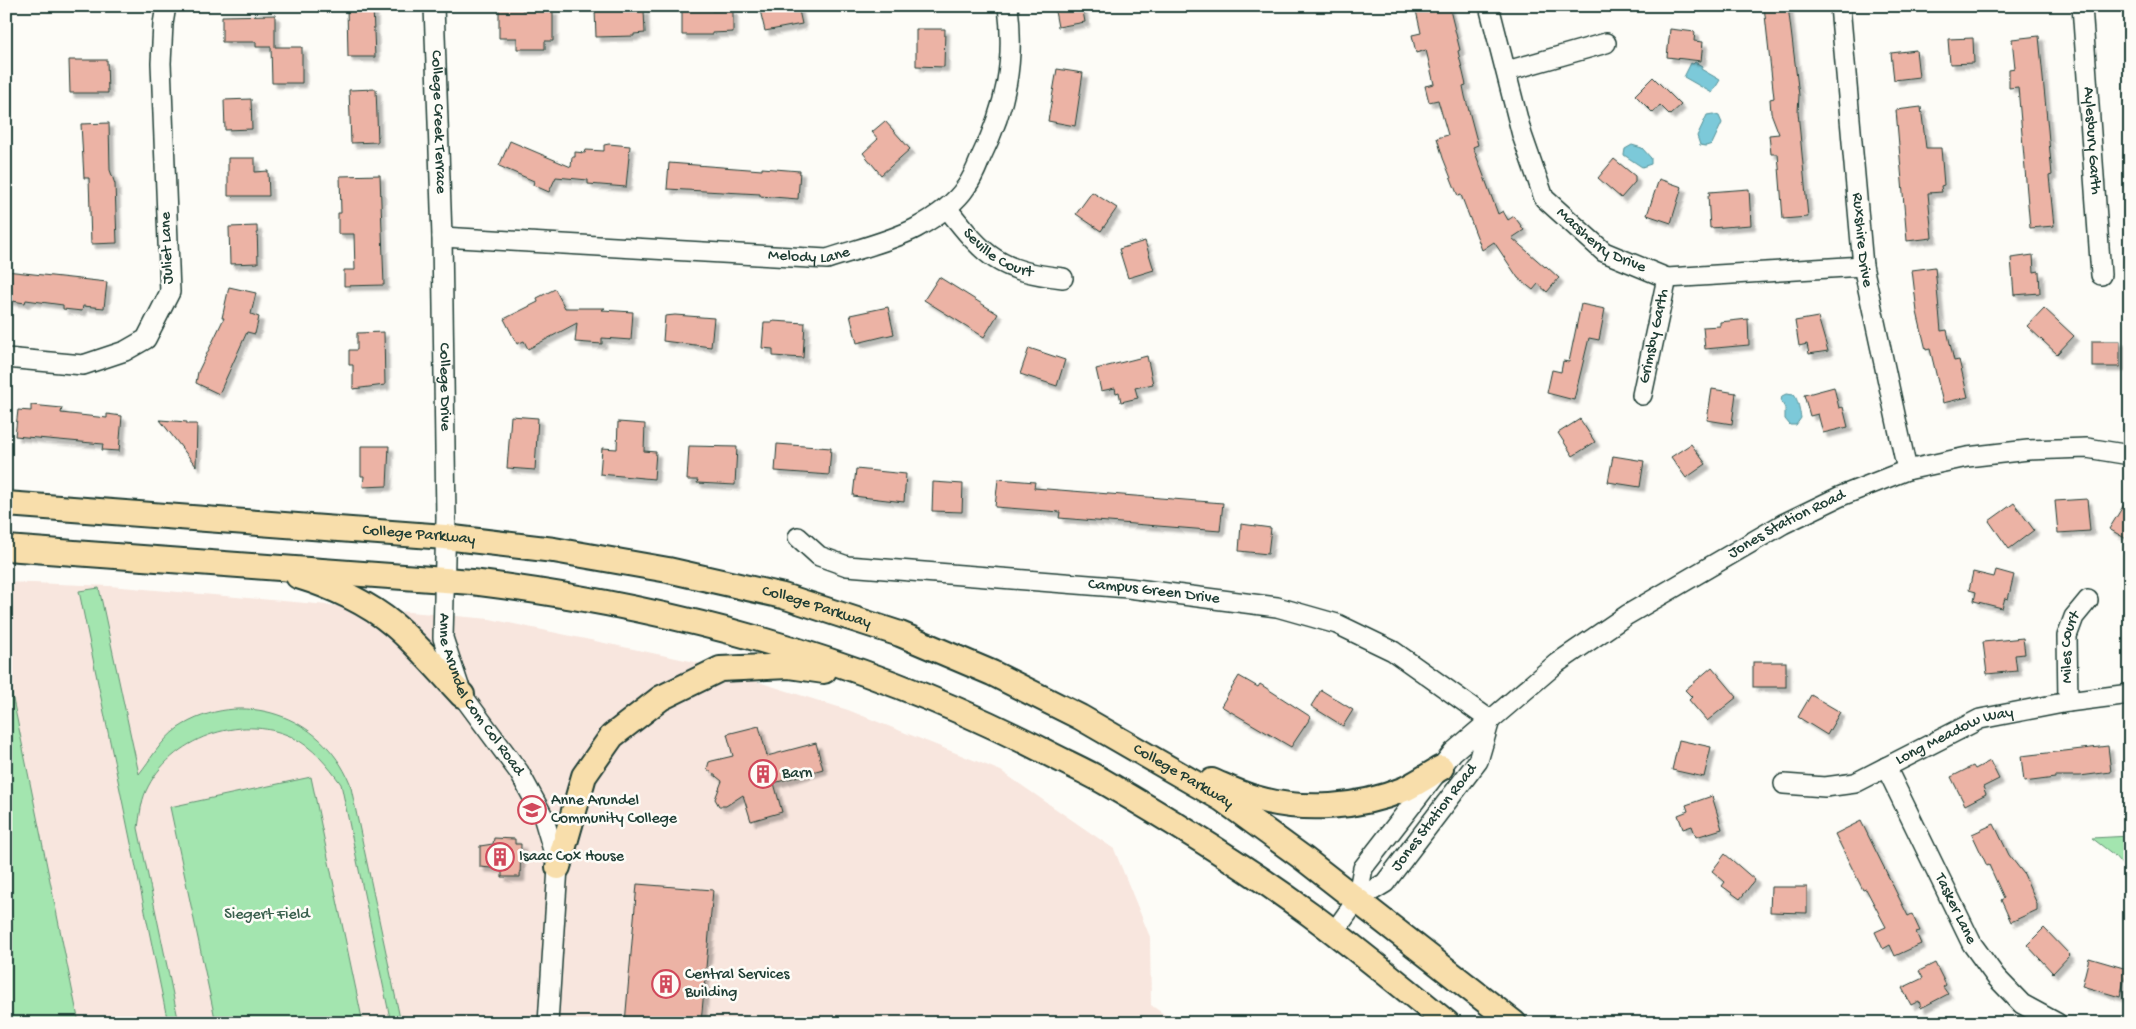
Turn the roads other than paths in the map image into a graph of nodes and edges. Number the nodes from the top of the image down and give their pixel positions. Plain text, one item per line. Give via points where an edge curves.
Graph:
1 (166, 6) edge
2 (434, 6) edge
3 (1008, 6) edge
4 (1489, 6) edge
5 (2082, 6) edge
6 (1846, 7) edge
7 (1606, 43) dead end
8 (1507, 71) junction
9 (946, 208) junction
10 (442, 237) junction
11 (1863, 266) junction
12 (2101, 275) dead end
13 (1063, 278) dead end
14 (1667, 278) junction
15 (6, 358) edge
16 (1642, 395) dead end
17 (2130, 455) edge
18 (1907, 470) junction
19 (6, 504) edge
20 (445, 537) junction
21 (798, 537) dead end
22 (6, 548) edge
23 (258, 565) junction
24 (444, 579) junction
25 (2088, 600) dead end
26 (887, 680) junction
27 (2130, 694) edge
28 (462, 695) junction
29 (2068, 702) junction
30 (1490, 720) junction
31 (1148, 755) junction
32 (1886, 767) junction
33 (1441, 768) junction
34 (1784, 784) dead end
35 (558, 867) junction
36 (1357, 900) junction
37 (1334, 932) junction
38 (548, 1023) edge
39 (1447, 1023) edge
40 (1514, 1023) edge
41 (2057, 1023) edge

1 - 15 street, Juliet Lane via 161,63 170,292 146,339 126,351 83,365
2 - 10 street, College Creek Terrace
3 - 9 street, Melody Lane via 1010,52 1001,111 966,188
4 - 8 street, Macsherry Drive
5 - 12 street, Aylesbury Garth
6 - 11 street, Ruxshire Drive
7 - 8 street
8 - 14 street, Macsherry Drive via 1522,135 1544,198 1604,252
9 - 10 street, Melody Lane via 916,228 827,259
9 - 13 street, Seville Court via 970,238 998,262 1030,274
10 - 20 street, College Drive
11 - 14 street, Macsherry Drive
11 - 18 street, Ruxshire Drive
14 - 16 street, Grimsby Garth
17 - 18 street, Jones Station Road via 2087,448 2028,450 1967,457
18 - 30 street, Jones Station Road via 1841,496 1783,524 1627,615 1557,663
19 - 20 main road, College Parkway
20 - 24 street, Anne Arundel Com Col Road
20 - 31 main road, College Parkway via 564,551 783,596 900,634 992,673 1080,716
21 - 30 street, Campus Green Drive via 819,556 847,566 1128,588 1277,607 1337,624 1393,651
22 - 23 main road
23 - 24 main road
23 - 28 main road via 332,588 365,606 394,625
24 - 26 main road via 536,590 687,619 762,639
24 - 28 street, Anne Arundel Com Col Road via 443,638
25 - 29 street, Miles Court via 2074,616 2067,636
26 - 35 main road via 789,666 720,669 661,698 612,736 584,776
26 - 37 main road via 987,722 1106,782 1224,855
27 - 29 street, Long Meadow Way
28 - 35 street, Anne Arundel Com Col Road via 519,772 543,816
29 - 32 street, Long Meadow Way via 1980,719
30 - 33 street, Jones Station Road via 1453,752
30 - 36 street, Jones Station Road via 1478,761 1385,883
31 - 33 main road via 1254,798 1316,807 1378,798 1405,788
31 - 36 main road, College Parkway via 1222,799
32 - 34 street, Long Meadow Way via 1855,782 1826,787
32 - 41 street, Tasker Lane via 1972,944 1996,977 2022,1004
33 - 36 street, Jones Station Road via 1363,868
35 - 38 street, Anne Arundel Com Col Road
36 - 37 street, Jones Station Road
36 - 40 main road, College Parkway
37 - 39 main road

